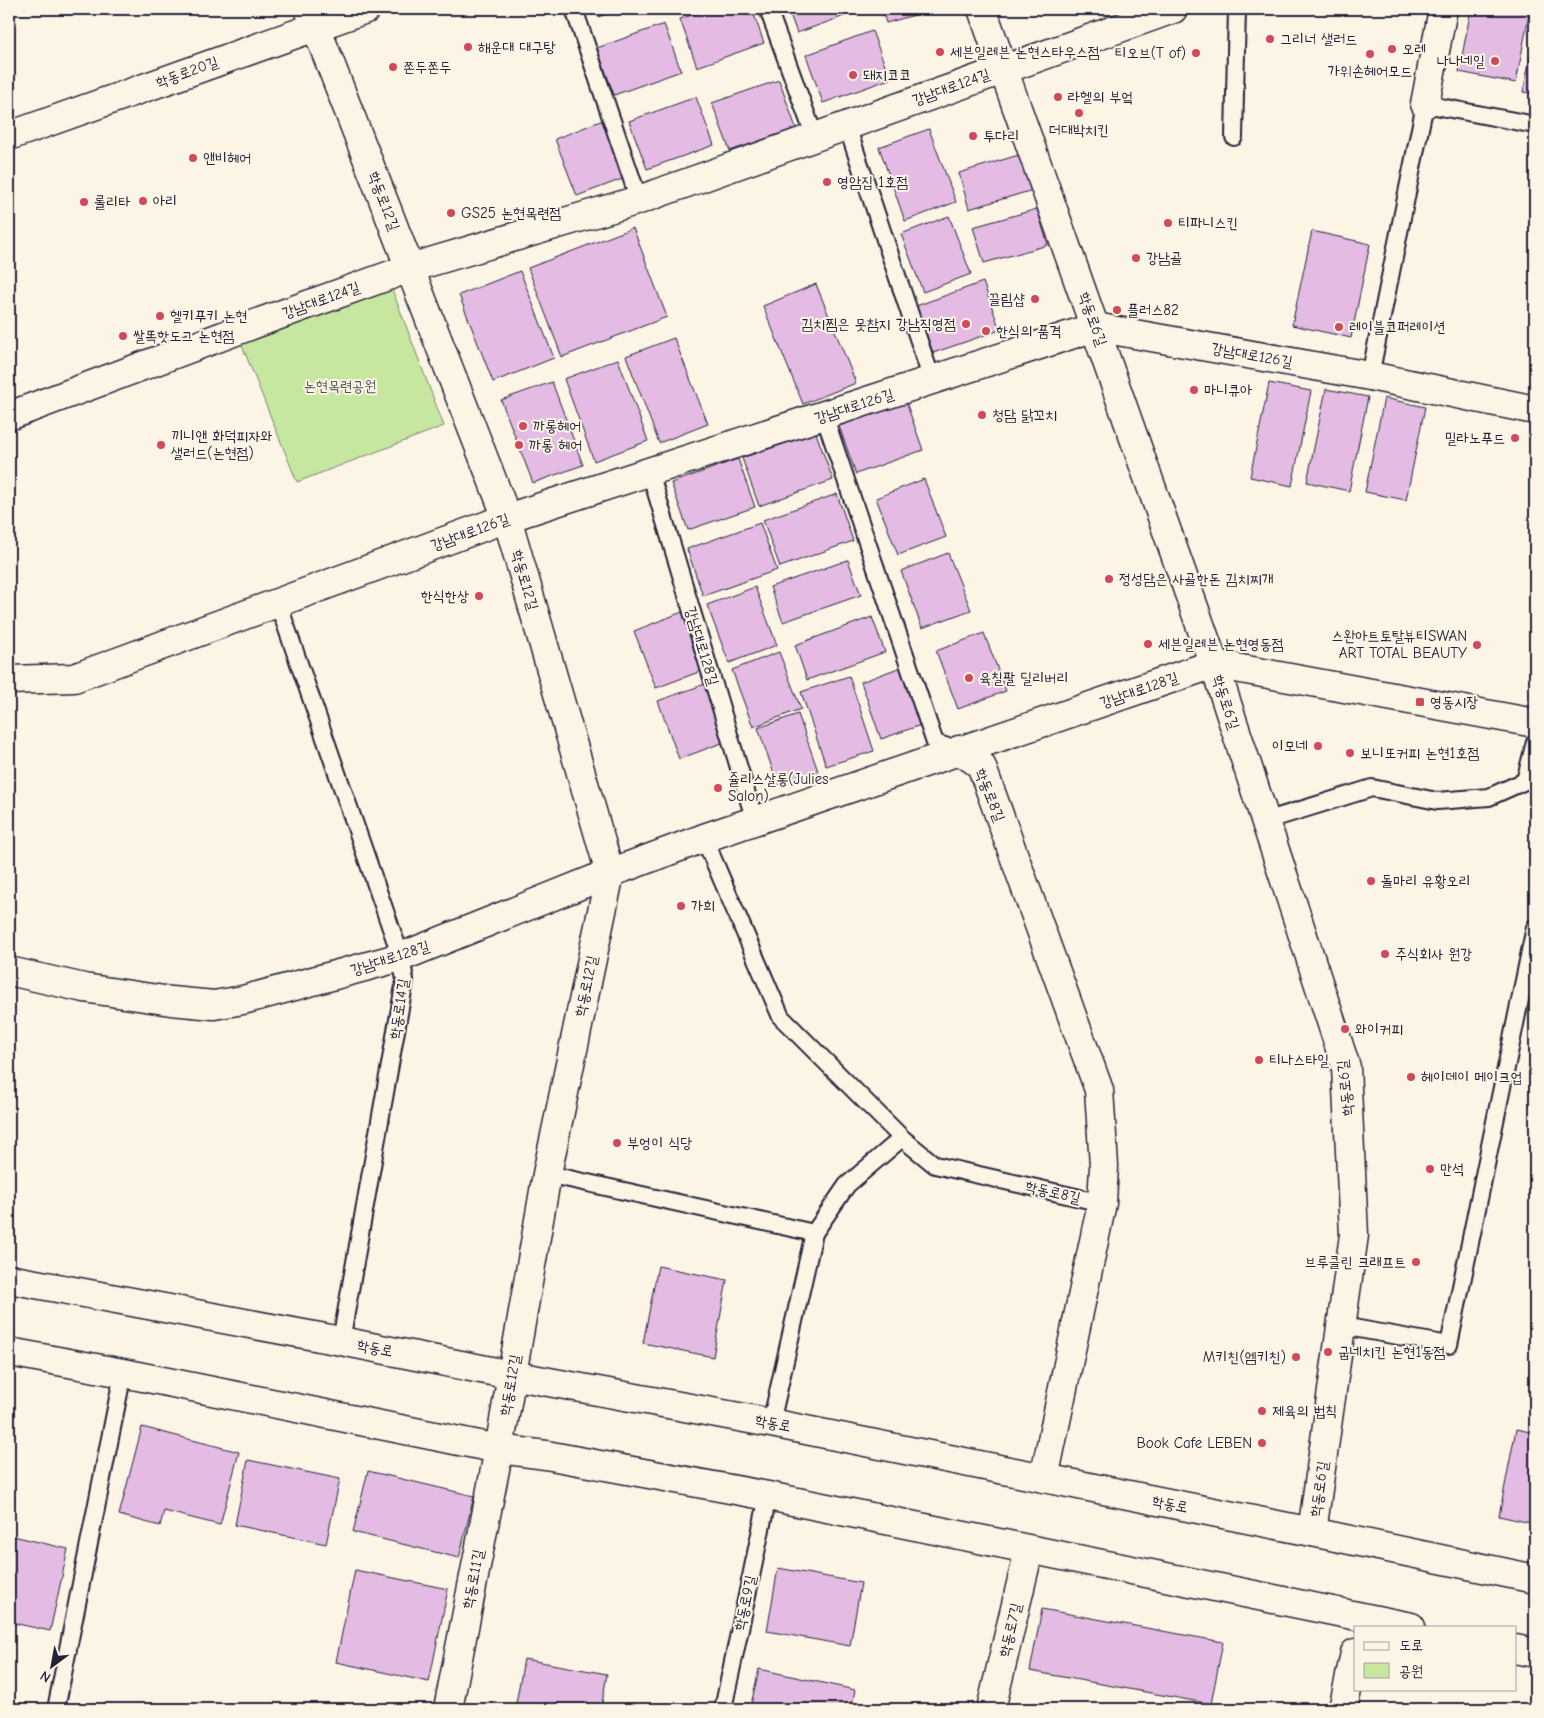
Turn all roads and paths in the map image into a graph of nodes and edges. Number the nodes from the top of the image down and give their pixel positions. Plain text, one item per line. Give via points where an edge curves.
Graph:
1 (366, 9) edge
2 (574, 9) edge
3 (768, 9) edge
4 (982, 9) edge
5 (1173, 9) edge
6 (1237, 9) edge
7 (1443, 9) edge
8 (312, 18) edge
9 (1003, 68) junction
10 (1425, 104) junction
11 (1535, 125) edge
12 (847, 126) junction
13 (9, 136) edge
14 (1234, 137) dead end
15 (815, 138) junction
16 (639, 200) junction
17 (410, 268) junction
18 (1096, 327) junction
19 (1370, 376) junction
20 (932, 380) junction
21 (1535, 410) edge
22 (9, 416) edge
23 (824, 416) junction
24 (650, 472) junction
25 (507, 518) junction
26 (278, 603) junction
27 (1214, 664) junction
28 (9, 680) edge
29 (1535, 723) edge
30 (1535, 742) edge
31 (959, 750) junction
32 (755, 821) junction
33 (1266, 821) junction
34 (704, 838) junction
35 (610, 873) junction
36 (1535, 927) edge
37 (401, 957) junction
38 (9, 971) edge
39 (902, 1138) junction
40 (547, 1174) junction
41 (1102, 1203) junction
42 (814, 1233) junction
43 (9, 1279) edge
44 (1342, 1326) junction
45 (341, 1341) junction
46 (9, 1352) edge
47 (123, 1373) junction
48 (511, 1375) junction
49 (771, 1423) junction
50 (498, 1449) junction
51 (1044, 1478) junction
52 (768, 1496) junction
53 (1312, 1532) junction
54 (1029, 1550) junction
55 (1535, 1579) edge
56 (1362, 1622) edge
57 (1401, 1626) edge
58 (1516, 1649) edge
59 (1535, 1653) edge
60 (1354, 1658) edge
61 (56, 1709) edge
62 (448, 1709) edge
63 (722, 1709) edge
64 (991, 1709) edge
65 (1343, 1709) edge

1 - 8 street, 학동로20길
2 - 16 lane
3 - 15 lane
4 - 9 street, 학동로6길
5 - 9 street, 강남대로124길
6 - 14 lane
7 - 10 street
8 - 13 street, 학동로20길
8 - 17 street, 학동로12길
9 - 12 street, 강남대로124길
9 - 18 street, 학동로6길
10 - 11 lane
10 - 19 lane
12 - 15 street, 강남대로124길
12 - 20 lane
15 - 16 street, 강남대로124길
16 - 17 street, 강남대로124길
17 - 22 street, 강남대로124길
17 - 25 street, 학동로12길
18 - 19 street, 강남대로126길
18 - 20 street, 강남대로126길
18 - 27 street, 학동로6길
19 - 21 street, 강남대로126길
20 - 23 street, 강남대로126길
23 - 24 street, 강남대로126길
23 - 31 lane, 학동로8길 via 935,743
24 - 25 street, 강남대로126길
24 - 32 lane, 강남대로128길
25 - 26 street, 강남대로126길
25 - 35 street, 학동로12길
26 - 28 street, 강남대로126길 via 74,678
26 - 37 lane, 학동로14길
27 - 29 street, 강남대로128길
27 - 31 street, 강남대로128길
27 - 33 street, 학동로6길
30 - 33 lane via 1525,781 1489,797 1437,801 1372,788
31 - 32 street, 강남대로128길
31 - 41 street, 학동로8길 via 981,765 1099,1090 1104,1166
32 - 34 street, 강남대로128길
33 - 44 street, 학동로6길 via 1346,1067 1354,1235
34 - 35 street, 강남대로128길
34 - 39 lane, 학동로8길 via 781,1017
35 - 37 street, 강남대로128길
35 - 40 street, 학동로12길
36 - 44 lane via 1449,1345
37 - 38 street, 강남대로128길 via 214,1005 84,988
37 - 45 lane, 학동로14길 via 405,980
39 - 41 lane, 학동로8길 via 935,1165
39 - 42 lane via 847,1185
40 - 42 lane
40 - 48 street, 학동로12길
41 - 51 street, 학동로8길
42 - 49 lane
43 - 45 street, 학동로
44 - 53 street, 학동로6길
45 - 48 street, 학동로
46 - 47 street
47 - 50 street
47 - 61 lane
48 - 49 street, 학동로
48 - 50 street, 학동로12길
49 - 51 street, 학동로
50 - 52 street
50 - 62 street, 학동로11길
51 - 53 street, 학동로
52 - 54 street
52 - 63 lane, 학동로9길
53 - 55 street, 학동로
54 - 56 street
54 - 64 street, 학동로7길
56 - 57 street
58 - 59 street
60 - 65 street

